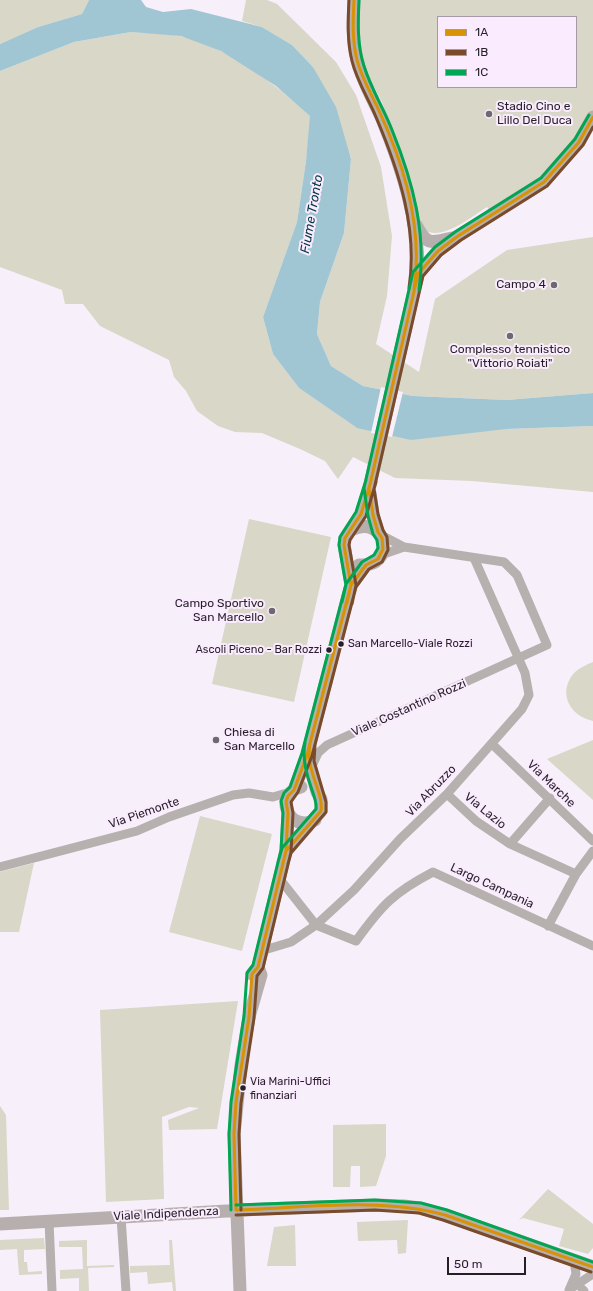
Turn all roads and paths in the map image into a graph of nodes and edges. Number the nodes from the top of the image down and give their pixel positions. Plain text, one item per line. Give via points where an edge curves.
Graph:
1 (354, 0) edge
2 (593, 118) edge
3 (414, 221) junction
4 (458, 236) junction
5 (417, 277) junction
6 (369, 489) junction
7 (351, 530) junction
8 (379, 533) junction
9 (404, 547) junction
10 (381, 555) junction
11 (347, 556) junction
12 (474, 558) junction
13 (366, 565) junction
14 (351, 585) junction
15 (518, 658) junction
16 (492, 744) junction
17 (307, 755) junction
18 (311, 768) junction
19 (292, 791) junction
20 (317, 792) junction
21 (447, 794) junction
22 (273, 797) junction
23 (550, 798) junction
24 (287, 810) junction
25 (315, 820) junction
26 (593, 841) edge
27 (510, 844) junction
28 (286, 851) junction
29 (593, 851) edge
30 (0, 867) edge
31 (576, 874) junction
32 (279, 878) junction
33 (316, 925) junction
34 (548, 926) junction
35 (593, 946) edge
36 (261, 951) junction
37 (236, 1210) junction
38 (122, 1217) junction
39 (49, 1221) junction
40 (0, 1224) edge
41 (574, 1260) junction
42 (593, 1267) edge
43 (593, 1274) edge
44 (568, 1290) edge
45 (52, 1291) edge
46 (126, 1291) edge
47 (240, 1291) edge

1 - 3 street via 353,40 357,62 390,138
2 - 4 street via 580,142 544,182
3 - 4 street via 423,237 430,242
3 - 5 street via 418,248
4 - 5 street via 438,251
5 - 6 street
6 - 7 street via 361,514
6 - 8 street
7 - 8 street via 366,526
7 - 11 street via 345,538
8 - 9 street
8 - 10 street via 384,545
9 - 10 street
9 - 12 street
10 - 13 street via 376,562
11 - 13 street via 355,564
11 - 14 street
12 - 15 street
12 - 15 street, Viale Costantino Rozzi via 504,562 517,575 547,646
13 - 14 street
14 - 17 street
15 - 16 street, Via Abruzzo via 525,673 529,695 522,709
15 - 18 street, Viale Costantino Rozzi via 327,745 318,753
16 - 21 street, Via Abruzzo
16 - 23 street, Via Marche
17 - 18 street
17 - 19 street
18 - 20 street
19 - 20 street via 308,787
19 - 22 street, Via Piemonte
19 - 24 street via 287,798
20 - 25 street via 322,805
21 - 27 street, Via Lazio via 476,821
21 - 33 street, Via Abruzzo via 400,839 354,890
22 - 24 street
22 - 30 street, Via Piemonte via 249,793 233,794 137,830
23 - 26 street, Via Marche
23 - 27 street, Via Lazio
24 - 25 street via 294,820 308,823
24 - 28 street
25 - 28 street
27 - 31 street, Via Lazio
28 - 32 street
29 - 31 street
31 - 34 street
32 - 33 street
32 - 36 street
33 - 34 street, Largo Campania via 356,941 390,898 433,872
33 - 36 street, Via Abruzzo via 291,942
34 - 35 street, Largo Campania
36 - 37 street via 258,967 250,982 249,1017 236,1102
37 - 38 street, Viale Indipendenza
37 - 41 street, Viale Indipendenza via 375,1205 420,1208
37 - 47 street
38 - 39 street, Viale Indipendenza
38 - 46 street
39 - 40 street, Viale Indipendenza
39 - 45 street
41 - 42 street, Viale Indipendenza
41 - 44 street via 576,1274
43 - 44 street

